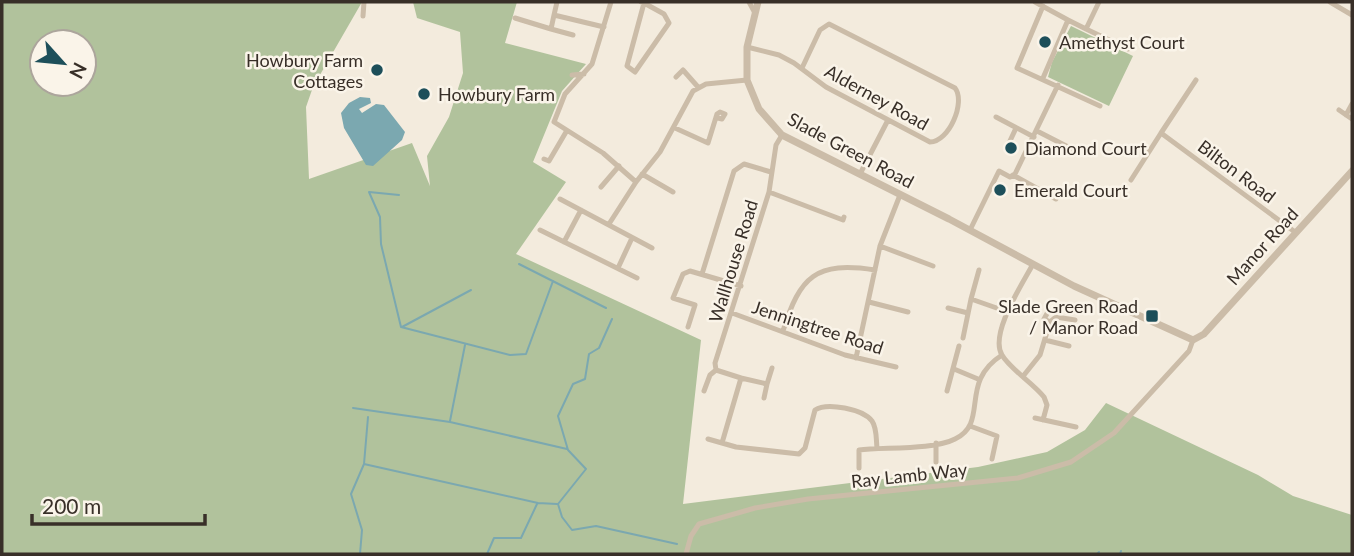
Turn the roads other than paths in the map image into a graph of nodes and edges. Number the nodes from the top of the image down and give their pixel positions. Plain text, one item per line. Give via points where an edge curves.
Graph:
1 (365, 2) edge
2 (557, 2) edge
3 (611, 2) edge
4 (643, 2) edge
5 (750, 2) edge
6 (758, 2) edge
7 (1035, 2) edge
8 (1099, 2) edge
9 (1330, 2) edge
10 (1043, 6) junction
11 (755, 13) junction
12 (554, 15) junction
13 (1352, 15) edge
14 (363, 16) dead end
15 (515, 18) dead end
16 (1068, 20) junction
17 (604, 27) junction
18 (551, 29) junction
19 (1086, 29) junction
20 (573, 35) dead end
21 (747, 47) junction
22 (1128, 49) dead end
23 (802, 68) junction
24 (584, 74) junction
25 (572, 75) dead end
26 (676, 77) dead end
27 (1043, 78) junction
28 (747, 80) junction
29 (1196, 80) dead end
30 (1058, 85) junction
31 (698, 87) junction
32 (1352, 104) edge
33 (1100, 106) dead end
34 (1339, 110) dead end
35 (996, 117) dead end
36 (1349, 117) edge
37 (718, 118) dead end
38 (888, 120) junction
39 (675, 128) junction
40 (1016, 128) junction
41 (566, 132) junction
42 (1161, 133) junction
43 (1035, 134) junction
44 (782, 135) junction
45 (1009, 143) dead end
46 (1076, 151) dead end
47 (544, 159) dead end
48 (619, 166) junction
49 (1352, 171) edge
50 (771, 172) junction
51 (642, 174) junction
52 (860, 174) junction
53 (1013, 176) junction
54 (1131, 180) dead end
55 (636, 181) junction
56 (601, 187) dead end
57 (673, 192) dead end
58 (769, 192) junction
59 (900, 195) junction
60 (560, 199) dead end
61 (1056, 199) dead end
62 (581, 210) junction
63 (843, 221) dead end
64 (609, 225) junction
65 (540, 230) dead end
66 (970, 230) junction
67 (1296, 232) junction
68 (632, 238) junction
69 (564, 242) junction
70 (880, 246) junction
71 (652, 248) dead end
72 (1033, 264) junction
73 (933, 266) dead end
74 (618, 268) junction
75 (875, 270) junction
76 (979, 270) dead end
77 (702, 274) junction
78 (638, 278) dead end
79 (741, 286) junction
80 (971, 299) junction
81 (869, 302) junction
82 (948, 308) dead end
83 (1049, 310) dead end
84 (1008, 312) junction
85 (732, 313) junction
86 (908, 313) dead end
87 (968, 313) junction
88 (1075, 320) dead end
89 (1050, 321) junction
90 (688, 327) dead end
91 (783, 331) junction
92 (963, 338) dead end
93 (1045, 340) junction
94 (1193, 340) junction
95 (959, 346) dead end
96 (1069, 346) dead end
97 (1002, 355) junction
98 (856, 358) junction
99 (897, 366) dead end
100 (772, 368) dead end
101 (954, 369) junction
102 (716, 370) junction
103 (1024, 375) junction
104 (741, 377) junction
105 (978, 379) junction
106 (767, 384) junction
107 (704, 391) dead end
108 (947, 391) dead end
109 (764, 398) dead end
110 (1136, 410) joint
111 (1035, 418) dead end
112 (1043, 420) junction
113 (970, 426) junction
114 (1076, 427) dead end
115 (708, 439) dead end
116 (722, 443) junction
117 (936, 443) junction
118 (877, 448) junction
119 (992, 459) dead end
120 (936, 462) dead end
121 (859, 468) dead end
122 (686, 554) edge

1 - 14 street
2 - 12 street
3 - 17 street
4 - 4 street via 627,66 635,72 669,23 664,14
5 - 11 street
6 - 11 street, Slade Green Road
7 - 10 street
8 - 19 street
9 - 13 street
10 - 16 street
10 - 27 street via 1016,66
11 - 21 street, Slade Green Road
12 - 17 street
12 - 18 street
15 - 18 street
16 - 19 street
16 - 27 street
17 - 24 street
18 - 20 street
19 - 22 street
21 - 23 street, Alderney Road via 779,55
21 - 28 street, Slade Green Road
23 - 38 street, Alderney Road via 826,87
23 - 38 street, Alderney Road via 820,30 829,24 958,91 947,134 936,142
24 - 25 street
24 - 41 street via 564,96 555,120
26 - 31 street via 685,68
27 - 30 street
28 - 31 street
28 - 44 street, Slade Green Road via 759,109
29 - 42 street
30 - 33 street
30 - 43 street
31 - 39 street via 687,99
32 - 36 street
34 - 36 street
35 - 40 street
37 - 39 street via 707,145
38 - 52 street
39 - 51 street
40 - 43 street
40 - 45 street
41 - 47 street via 550,161
41 - 48 street
42 - 54 street
42 - 67 street, Bilton Road
43 - 46 street
43 - 53 street
44 - 50 street, Wallhouse Road
44 - 52 street, Slade Green Road
48 - 55 street
48 - 56 street
49 - 67 street, Manor Road
50 - 58 street, Wallhouse Road
50 - 77 street via 744,164 734,171
51 - 55 street
51 - 57 street
52 - 59 street, Slade Green Road
53 - 61 street
53 - 66 street via 999,171
55 - 64 street
58 - 63 street
58 - 79 street, Wallhouse Road
59 - 66 street, Slade Green Road
59 - 70 street
60 - 62 street
62 - 64 street
62 - 69 street
64 - 68 street
65 - 69 street
66 - 72 street, Slade Green Road
67 - 94 street, Manor Road via 1204,334
68 - 71 street
68 - 74 street
69 - 74 street
70 - 73 street
70 - 75 street
72 - 84 street
72 - 94 street
74 - 78 street
75 - 81 street
75 - 91 street via 838,266 814,275 793,297
76 - 80 street
77 - 79 street
77 - 90 street via 683,274 673,298 695,305
79 - 85 street, Wallhouse Road
80 - 84 street
80 - 87 street
81 - 86 street
81 - 98 street
82 - 87 street
83 - 89 street via 1044,319
84 - 97 street via 999,340
85 - 91 street, Jenningtree Road
85 - 102 street, Wallhouse Road
87 - 92 street
88 - 89 street via 1056,317
89 - 93 street
91 - 98 street, Jenningtree Road
93 - 96 street
93 - 103 street
94 - 110 street, Manor Road via 1189,351
95 - 101 street
97 - 103 street
97 - 105 street
98 - 99 street, Jenningtree Road
100 - 106 street
101 - 105 street
101 - 108 street
102 - 104 street
102 - 107 street, Wallhouse Road
103 - 112 street via 1047,404
104 - 106 street
104 - 116 street
105 - 113 street
106 - 109 street
110 - 122 street, Ray Lamb Way via 1094,449 1071,462 1018,478 755,508 699,524
111 - 112 street
112 - 114 street
113 - 117 street via 953,441
113 - 119 street via 997,436
115 - 116 street
116 - 118 street via 799,454 805,448 815,410 828,405 869,417 875,425
117 - 118 street
117 - 120 street
118 - 121 street via 859,450

